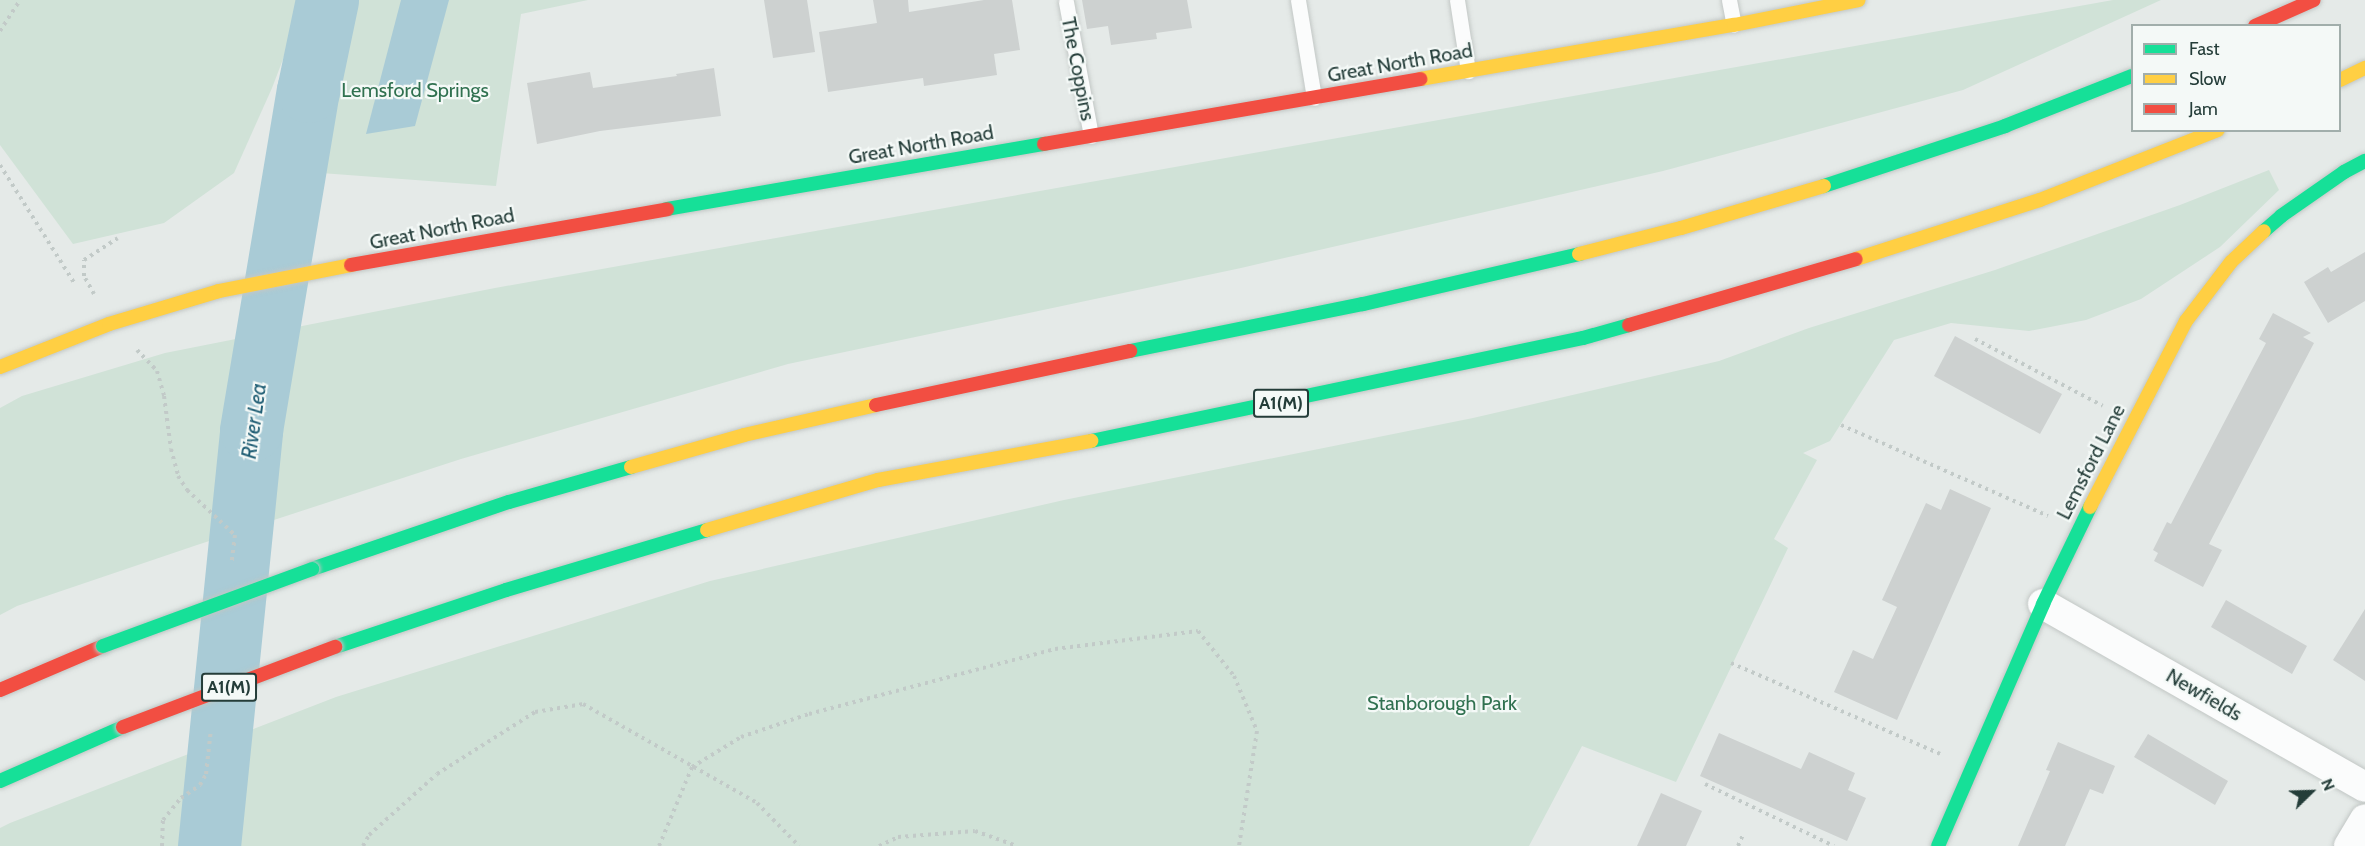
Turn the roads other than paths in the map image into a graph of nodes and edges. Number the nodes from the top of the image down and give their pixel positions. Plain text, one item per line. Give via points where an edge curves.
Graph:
1 (1298, 0) edge
2 (1457, 0) edge
3 (1729, 0) edge
4 (1859, 0) edge
5 (2314, 0) edge
6 (1066, 3) dead end
7 (2260, 24) edge
8 (1734, 25) junction
9 (2365, 68) edge
10 (1468, 71) junction
11 (2131, 77) edge
12 (2341, 80) edge
13 (1314, 98) junction
14 (2213, 132) edge
15 (1091, 136) junction
16 (2365, 161) edge
17 (0, 367) edge
18 (2043, 604) junction
19 (0, 690) edge
20 (0, 781) edge
21 (2365, 787) edge
22 (2365, 819) edge
23 (1938, 846) edge
24 (2349, 846) edge

1 - 13 lane
2 - 10 lane
3 - 8 lane
4 - 8 main road, Great North Road
5 - 7 main road
6 - 15 lane, The Coppins
8 - 10 main road, Great North Road
9 - 12 main road
10 - 13 main road, Great North Road
11 - 19 main road, bridge via 2005,126 1867,173 1681,228 1478,279 1024,372 744,435 509,502 103,646
13 - 15 main road, Great North Road
14 - 20 main road, A1(M), bridge via 2040,200 1898,248 1583,338 1156,429 878,480 506,590 335,647 123,727
15 - 17 main road, Great North Road via 468,243 219,291 109,324
16 - 18 main road, Lemsford Lane via 2344,171 2281,216 2231,262 2186,321
18 - 21 street, Newfields
18 - 23 main road, Lemsford Lane
22 - 24 street

